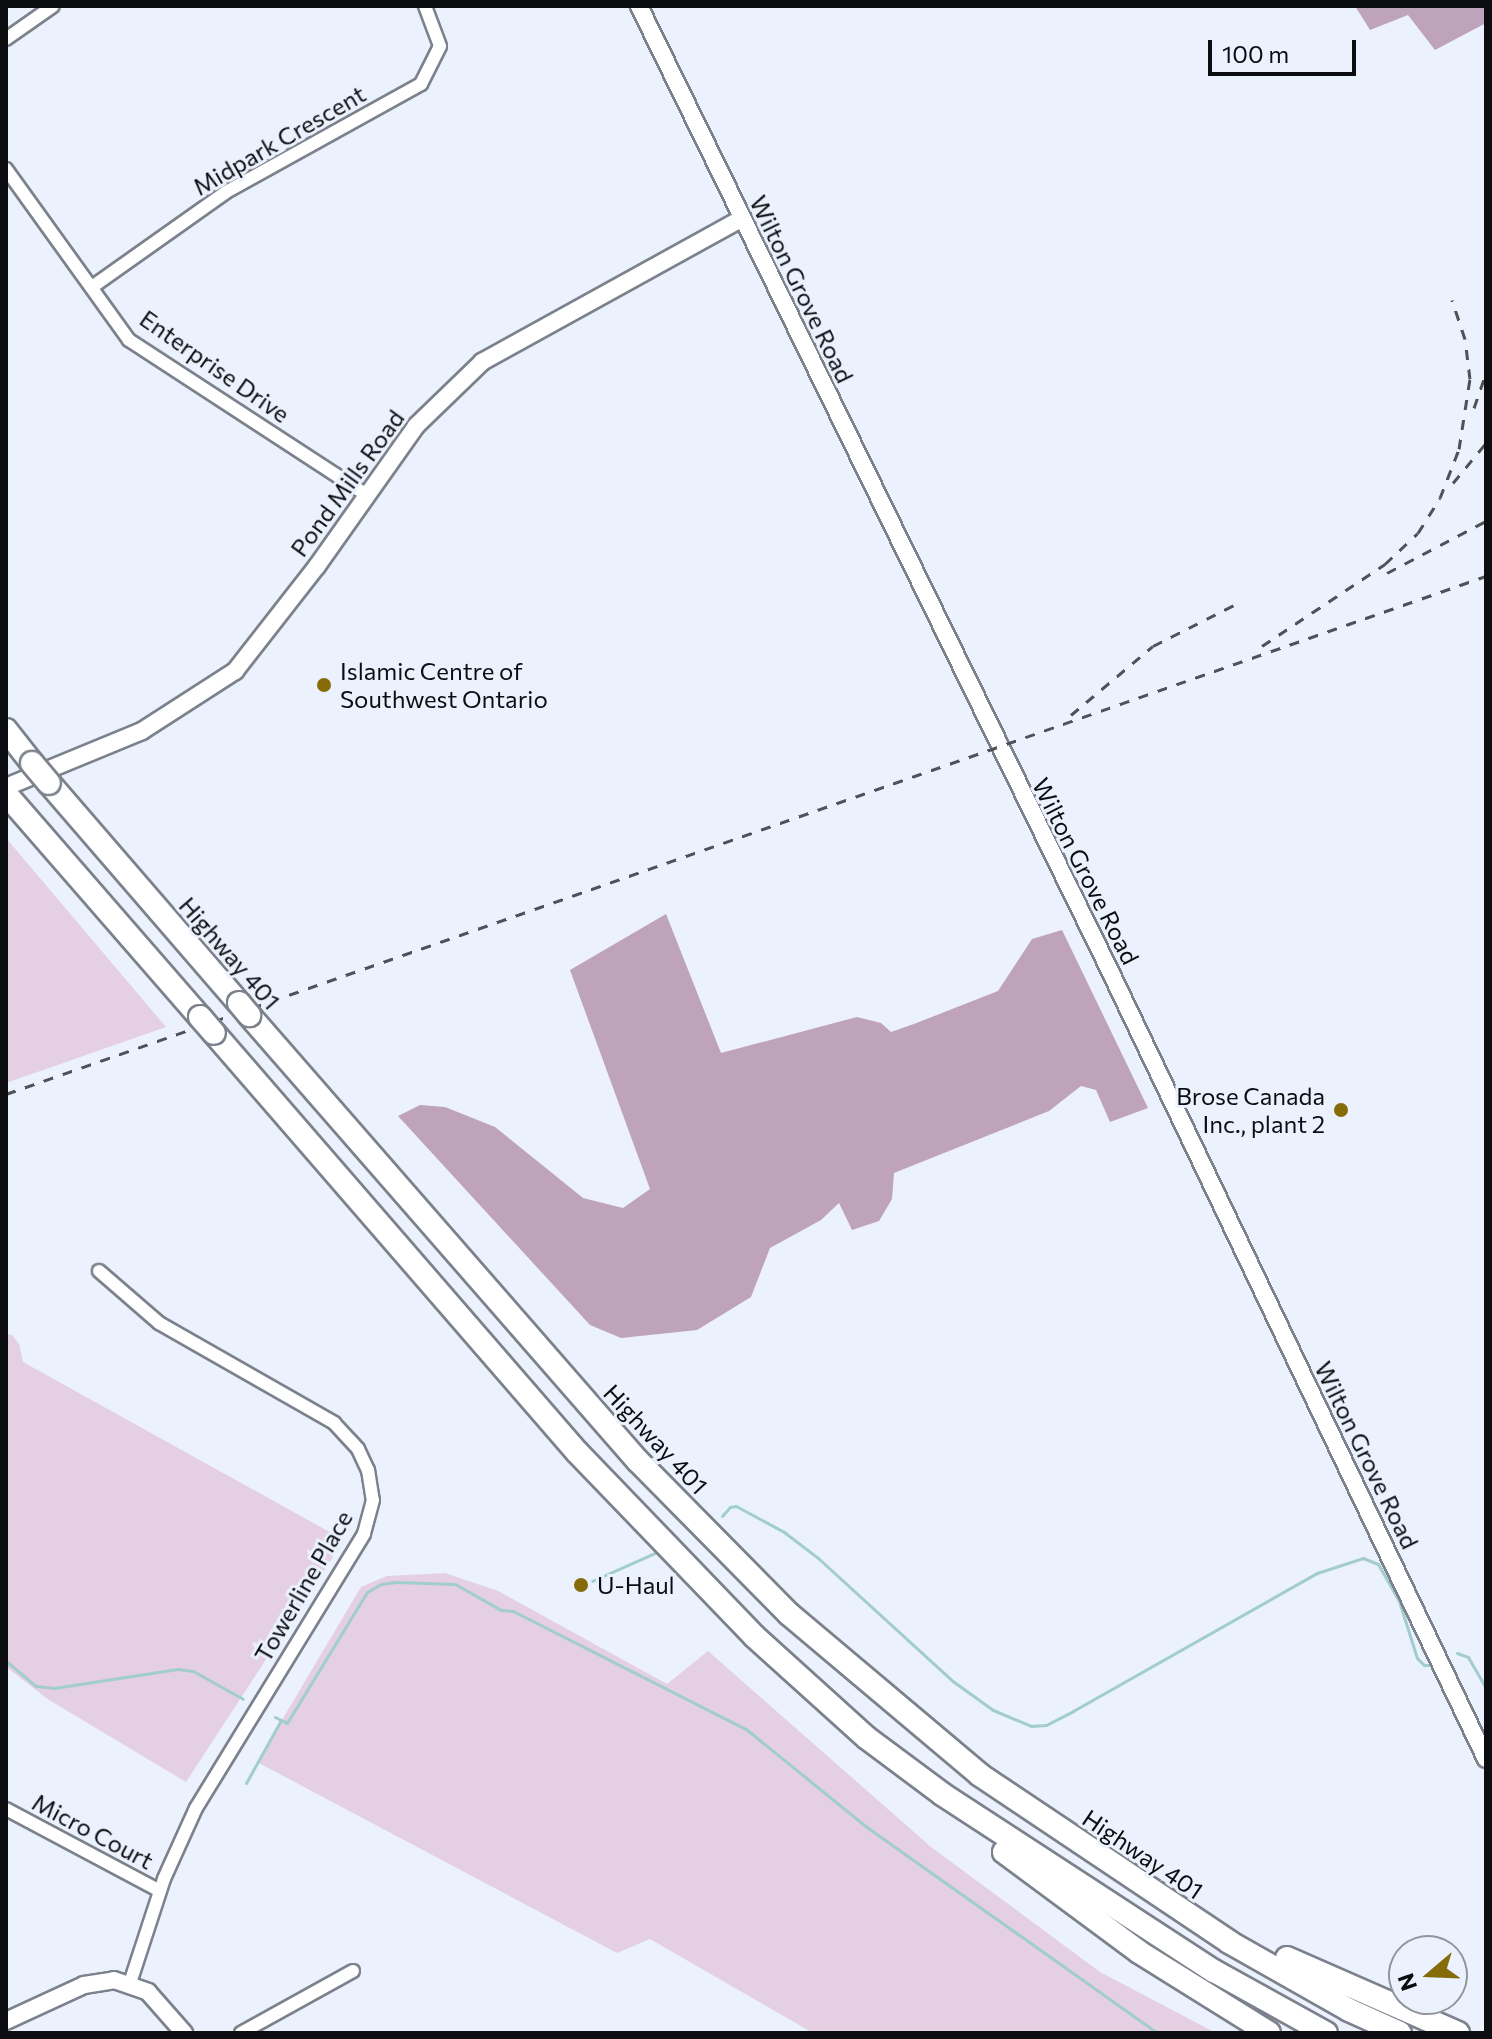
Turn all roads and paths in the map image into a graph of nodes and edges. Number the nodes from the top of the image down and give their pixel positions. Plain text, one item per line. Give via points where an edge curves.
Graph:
1 (53, 6) edge
2 (425, 6) edge
3 (639, 6) edge
4 (6, 39) edge
5 (6, 169) edge
6 (741, 219) junction
7 (92, 287) junction
8 (367, 495) junction
9 (6, 730) edge
10 (7, 793) edge
11 (99, 1271) dead end
12 (1479, 1726) edge
13 (1486, 1759) edge
14 (942, 1794) junction
15 (6, 1809) edge
16 (1148, 1889) junction
17 (160, 1891) junction
18 (353, 1971) dead end
19 (130, 1983) junction
20 (6, 2021) edge
21 (184, 2033) edge
22 (241, 2033) edge
23 (1269, 2033) edge
24 (1326, 2033) edge
25 (1400, 2033) edge
26 (1458, 2033) edge

1 - 4 street
2 - 7 street, Midpark Crescent via 440,46 421,84 226,192
3 - 6 main road, Wilton Grove Road
5 - 7 street, Enterprise Drive
6 - 8 main road, Pond Mills Road via 482,362 416,426
6 - 12 main road, Wilton Grove Road
7 - 8 street, Enterprise Drive via 129,340
8 - 10 main road, Pond Mills Road via 235,671 142,731
9 - 16 highway, Highway 401, bridge via 638,1461 789,1614 980,1775
10 - 14 highway via 566,1441 655,1537 765,1647 867,1738
11 - 17 street, Towerline Place via 159,1323 334,1423 358,1449 372,1488 364,1534 196,1808
12 - 13 main road, Wilton Grove Road
14 - 23 highway via 974,1829 1139,1952
14 - 24 highway via 1214,1971
15 - 17 street, Micro Court
16 - 25 highway, Highway 401 via 1229,1942
16 - 26 highway via 1173,1894 1304,1967
17 - 19 street, Towerline Place
18 - 22 street
19 - 20 main road via 84,1985
19 - 21 main road via 161,2003

